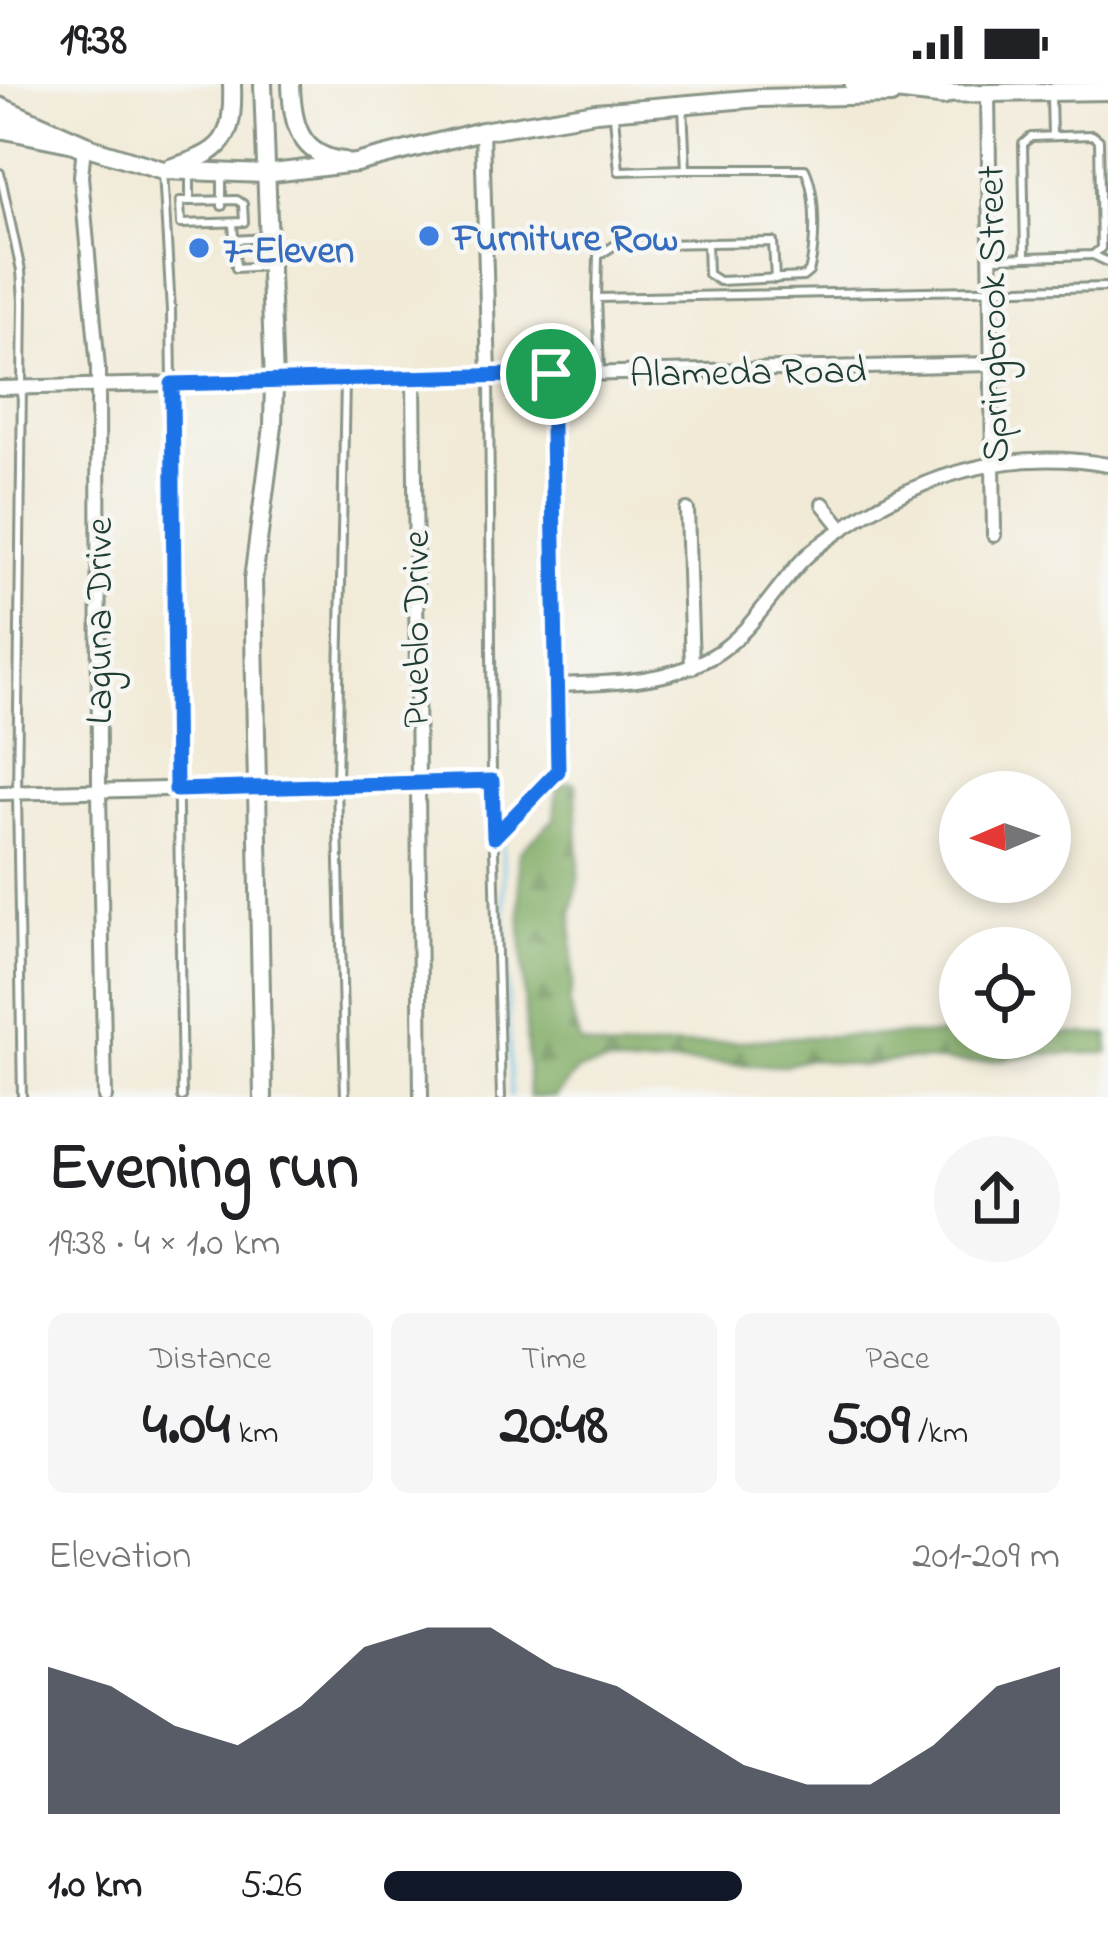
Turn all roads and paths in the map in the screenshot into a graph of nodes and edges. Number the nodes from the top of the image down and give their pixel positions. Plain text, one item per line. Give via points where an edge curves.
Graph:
1 (232, 84) edge
2 (262, 84) edge
3 (291, 84) edge
4 (856, 84) edge
5 (1108, 91) edge
6 (1051, 92) junction
7 (943, 94) junction
8 (988, 94) junction
9 (683, 103) junction
10 (0, 109) edge
11 (614, 110) junction
12 (0, 129) edge
13 (482, 131) junction
14 (1052, 136) junction
15 (83, 146) junction
16 (356, 163) junction
17 (686, 169) junction
18 (163, 170) junction
19 (0, 173) edge
20 (190, 173) junction
21 (222, 174) junction
22 (264, 174) junction
23 (190, 201) junction
24 (222, 203) junction
25 (180, 215) junction
26 (165, 216) junction
27 (233, 223) junction
28 (267, 238) junction
29 (233, 240) junction
30 (707, 244) junction
31 (1093, 255) junction
32 (1025, 257) junction
33 (990, 258) junction
34 (1108, 262) edge
35 (268, 266) junction
36 (775, 278) junction
37 (1108, 287) edge
38 (991, 292) junction
39 (597, 298) junction
40 (992, 364) junction
41 (600, 373) junction
42 (551, 374) junction
43 (488, 376) junction
44 (414, 377) junction
45 (345, 380) junction
46 (274, 382) junction
47 (172, 384) junction
48 (95, 386) junction
49 (23, 387) junction
50 (0, 388) edge
51 (994, 462) junction
52 (1108, 465) edge
53 (823, 504) dead end
54 (687, 510) dead end
55 (843, 529) junction
56 (994, 535) dead end
57 (692, 667) junction
58 (559, 685) junction
59 (560, 759) joint
60 (492, 781) junction
61 (416, 782) junction
62 (337, 784) junction
63 (257, 788) junction
64 (176, 790) junction
65 (99, 792) junction
66 (0, 794) edge
67 (16, 794) junction
68 (494, 837) junction
69 (22, 1097) edge
70 (105, 1097) edge
71 (182, 1097) edge
72 (263, 1097) edge
73 (345, 1097) edge
74 (421, 1097) edge
75 (501, 1097) edge

1 - 18 main road via 224,141 211,154
2 - 22 main road
3 - 16 main road via 301,141 315,154
4 - 7 highway
5 - 6 main road
6 - 8 main road
6 - 14 lane
7 - 8 main road
7 - 9 main road
8 - 33 street, Springbrook Street
9 - 11 main road
9 - 17 lane
10 - 15 highway
11 - 13 main road
11 - 17 lane via 619,171
12 - 15 main road
13 - 16 main road
13 - 43 street
14 - 31 lane via 1099,140 1101,248
14 - 32 lane via 1023,144
15 - 18 main road
15 - 48 street, Laguna Drive
16 - 22 main road
17 - 36 lane via 805,170 811,265 803,278
18 - 20 main road
18 - 26 lane
19 - 49 lane via 21,271
20 - 21 main road
20 - 23 lane
21 - 22 main road
21 - 24 lane
22 - 28 main road
23 - 24 lane
23 - 25 lane via 180,201
24 - 27 lane via 243,204 244,222
25 - 26 lane
25 - 27 lane via 181,224
26 - 47 lane
27 - 29 lane
28 - 29 lane
28 - 35 main road
29 - 35 lane via 236,268
30 - 36 lane via 713,279
30 - 36 lane via 773,242
30 - 39 lane via 604,248
31 - 32 lane
31 - 34 lane
32 - 33 lane
33 - 38 street, Springbrook Street
35 - 46 main road
37 - 38 lane
38 - 39 lane
38 - 40 street, Springbrook Street
39 - 41 lane
40 - 41 street, Alameda Road
40 - 51 street, Springbrook Street
41 - 42 street, Alameda Road
42 - 43 street, Alameda Road
42 - 58 street
43 - 44 street, Alameda Road
43 - 60 lane
44 - 45 street, Alameda Road
44 - 61 street, Pueblo Drive
45 - 46 street, Alameda Road
45 - 62 lane
46 - 47 street, Alameda Road
46 - 63 main road via 254,580
47 - 48 street, Alameda Road
47 - 64 lane
48 - 49 street, Alameda Road
48 - 65 street, Laguna Drive
49 - 50 street, Alameda Road
49 - 67 lane
51 - 52 street
51 - 55 street via 905,490
51 - 56 street, Springbrook Street
53 - 55 street
54 - 57 street
55 - 57 street via 797,566 730,642
57 - 58 street via 628,682
58 - 59 street
59 - 68 lane via 558,771
60 - 61 street
60 - 68 lane
61 - 62 street
61 - 74 street, Pueblo Drive
62 - 63 street
62 - 73 lane
63 - 64 street
63 - 72 main road
64 - 65 street
64 - 71 lane
65 - 67 street
65 - 70 street, Laguna Drive
66 - 67 street
67 - 69 lane
68 - 75 lane

